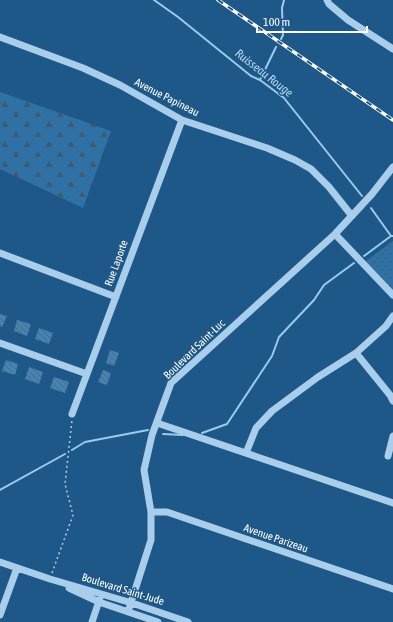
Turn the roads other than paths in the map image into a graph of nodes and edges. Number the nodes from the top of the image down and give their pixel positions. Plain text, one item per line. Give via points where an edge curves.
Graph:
1 (327, 0) edge
2 (0, 37) edge
3 (393, 49) edge
4 (182, 120) junction
5 (393, 167) edge
6 (352, 216) junction
7 (335, 234) junction
8 (0, 254) edge
9 (393, 295) edge
10 (116, 297) junction
11 (393, 316) edge
12 (0, 343) edge
13 (356, 353) junction
14 (87, 374) junction
15 (393, 401) edge
16 (72, 414) road end
17 (157, 423) junction
18 (393, 436) edge
19 (246, 453) junction
20 (388, 456) dead end
21 (393, 503) edge
22 (151, 512) junction
23 (0, 562) edge
24 (17, 568) junction
25 (50, 579) junction
26 (393, 589) edge
27 (102, 594) junction
28 (99, 602) junction
29 (132, 603) junction
30 (128, 612) junction
31 (0, 615) edge
32 (92, 622) edge
33 (158, 622) edge
34 (188, 622) edge

1 - 3 street via 348,20
2 - 4 street, Avenue Papineau via 83,68 120,85
4 - 6 street, Avenue Papineau via 267,148 311,169
4 - 10 street, Rue Laporte
5 - 6 street, Boulevard Saint-Luc
6 - 7 street, Boulevard Saint-Luc
7 - 9 street
7 - 17 street, Boulevard Saint-Luc via 171,383
8 - 10 street
10 - 14 street, Rue Laporte
11 - 13 street via 386,326
12 - 14 street
13 - 15 street
13 - 19 street via 272,411 256,428
14 - 16 street, Rue Laporte
17 - 19 street
17 - 22 street, Boulevard Saint-Luc via 144,470
18 - 20 street
19 - 21 street
22 - 26 street, Avenue Parizeau via 167,512
22 - 29 street, Boulevard Saint-Luc via 151,540
23 - 24 street, Boulevard Saint-Jude
24 - 25 street, Boulevard Saint-Jude
24 - 31 street
25 - 27 street, Boulevard Saint-Jude
25 - 28 street, Boulevard Saint-Jude
27 - 28 street
27 - 29 street, Boulevard Saint-Jude
28 - 30 street, Boulevard Saint-Jude
28 - 32 street
29 - 30 street, Boulevard Saint-Luc
29 - 34 street, Boulevard Saint-Jude
30 - 33 street, Boulevard Saint-Jude

